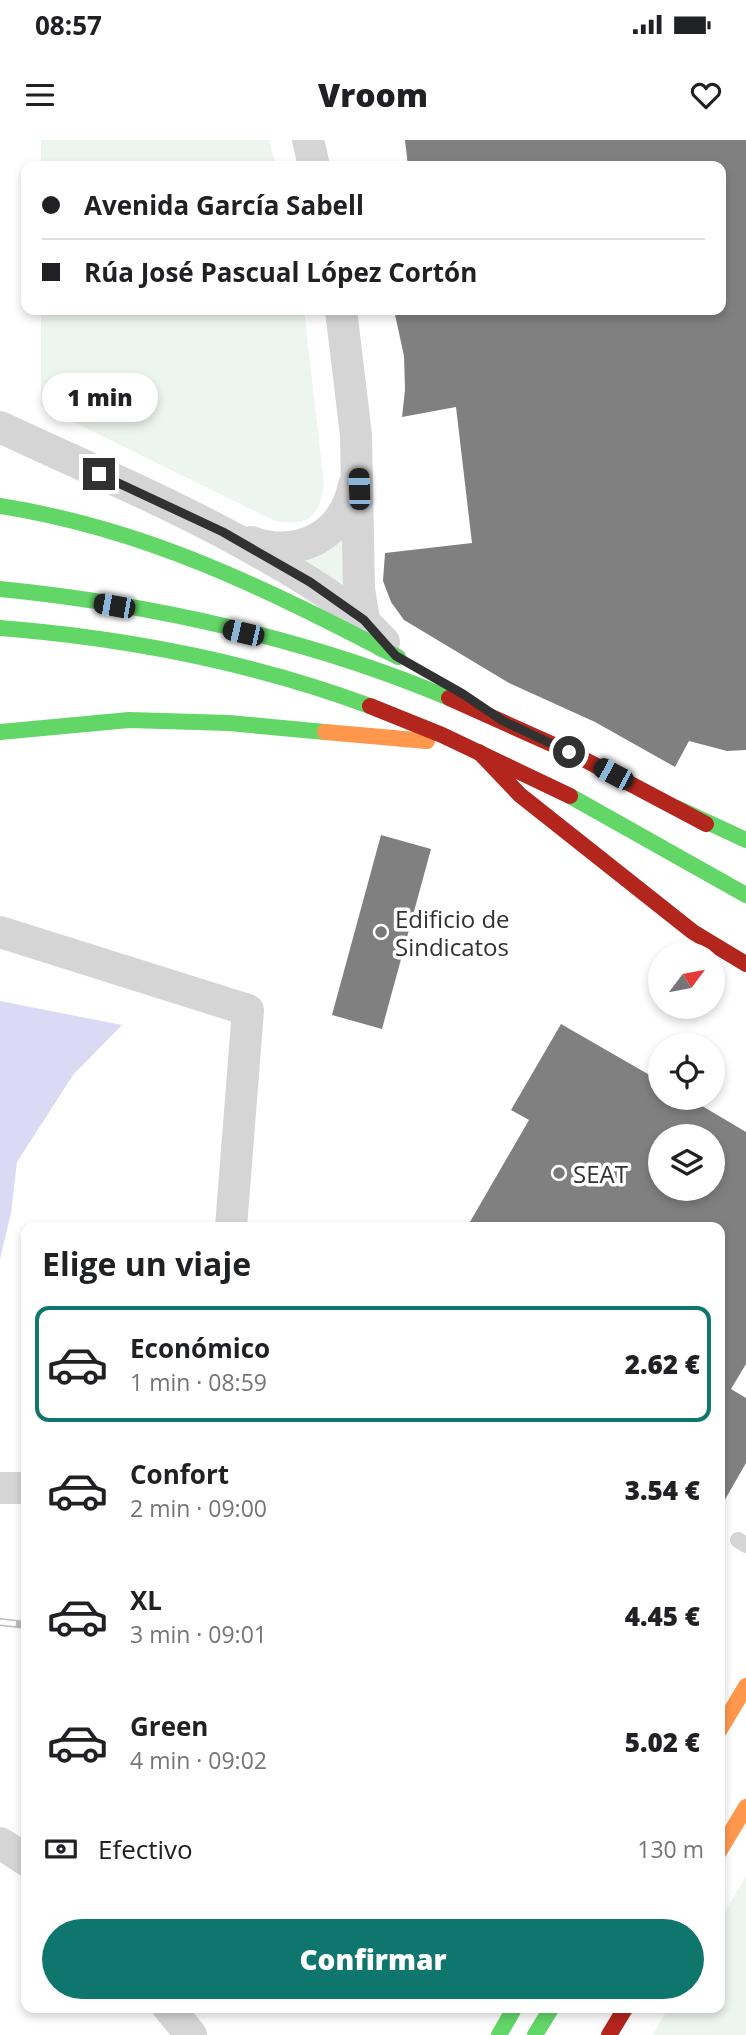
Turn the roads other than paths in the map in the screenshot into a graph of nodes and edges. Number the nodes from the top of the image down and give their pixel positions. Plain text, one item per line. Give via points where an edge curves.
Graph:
1 (308, 140) edge
2 (313, 161) edge
3 (342, 315) edge
4 (0, 427) edge
5 (358, 466) junction
6 (0, 506) edge
7 (223, 532) junction
8 (0, 589) edge
9 (364, 620) junction
10 (0, 628) edge
11 (407, 662) junction
12 (503, 721) junction
13 (0, 732) edge
14 (452, 739) junction
15 (479, 752) junction
16 (677, 808) junction
17 (746, 840) edge
18 (746, 846) edge
19 (746, 895) edge
20 (0, 932) edge
21 (746, 964) edge
22 (231, 1222) edge
23 (0, 1488) edge
24 (21, 1488) edge
25 (746, 1686) edge
26 (725, 1721) edge
27 (746, 1807) edge
28 (725, 1842) edge
29 (173, 2013) edge
30 (512, 2013) edge
31 (548, 2013) edge
32 (622, 2013) edge
33 (191, 2035) edge
34 (499, 2035) edge
35 (535, 2035) edge
36 (609, 2035) edge

1 - 2 street
3 - 5 street
4 - 7 street
5 - 7 street via 346,509 319,541 283,548
5 - 9 street via 359,589
6 - 11 main road via 80,520 196,558
7 - 9 street via 310,582
8 - 12 main road via 163,614 269,639 356,664
9 - 11 street
10 - 14 main road via 105,639 256,672 396,716
11 - 12 main road
12 - 16 main road
13 - 14 main road via 129,720 229,723 414,741
14 - 15 main road
15 - 19 main road via 577,799
15 - 21 main road via 520,795 693,932
16 - 17 main road
16 - 18 main road
20 - 22 street via 248,1010
23 - 24 street
25 - 26 main road
27 - 28 main road
29 - 33 street
30 - 34 main road
31 - 35 main road
32 - 36 main road

